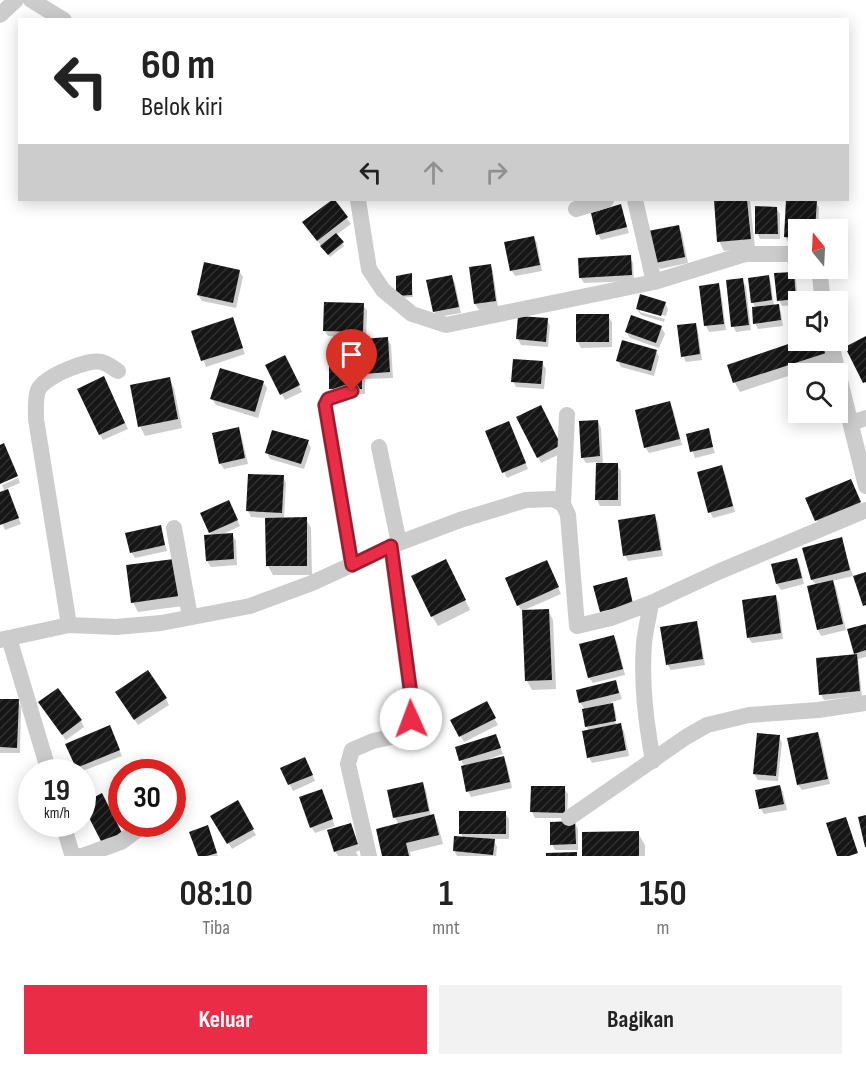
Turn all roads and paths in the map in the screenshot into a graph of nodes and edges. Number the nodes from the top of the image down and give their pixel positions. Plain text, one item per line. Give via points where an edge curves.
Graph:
1 (16, 0) edge
2 (31, 0) edge
3 (0, 15) edge
4 (61, 18) edge
5 (358, 201) edge
6 (603, 201) edge
7 (635, 201) edge
8 (576, 209) dead end
9 (788, 254) edge
10 (654, 282) junction
11 (834, 351) edge
12 (118, 371) dead end
13 (352, 391) dead end
14 (567, 415) dead end
15 (858, 421) edge
16 (379, 447) dead end
17 (866, 486) edge
18 (563, 504) junction
19 (866, 510) edge
20 (174, 528) dead end
21 (395, 544) junction
22 (352, 565) junction
23 (651, 603) junction
24 (190, 617) junction
25 (69, 625) junction
26 (4, 639) edge
27 (866, 703) edge
28 (44, 759) edge
29 (653, 760) junction
30 (569, 818) dead end
31 (67, 837) edge
32 (129, 837) edge
33 (81, 856) edge
34 (369, 856) edge

1 - 3 street
2 - 4 street
5 - 10 street via 369,269 383,290 412,314 446,326
6 - 8 street
7 - 10 street
9 - 10 street via 745,254
11 - 15 street
12 - 25 street via 94,361 57,373 43,383 36,398 36,419
13 - 22 street via 328,399 325,405
14 - 18 street
15 - 17 street
16 - 21 street
18 - 21 street via 553,499 526,500
18 - 23 street via 568,515 577,626
19 - 23 street
20 - 24 street
21 - 22 street
21 - 34 street via 411,719 396,736 352,750 348,764
22 - 24 street via 250,606
23 - 29 street via 644,643 643,687
24 - 25 street via 116,627
25 - 26 street
26 - 28 street
27 - 29 street via 721,720 686,737
29 - 30 street
31 - 33 street via 72,854
32 - 33 street

